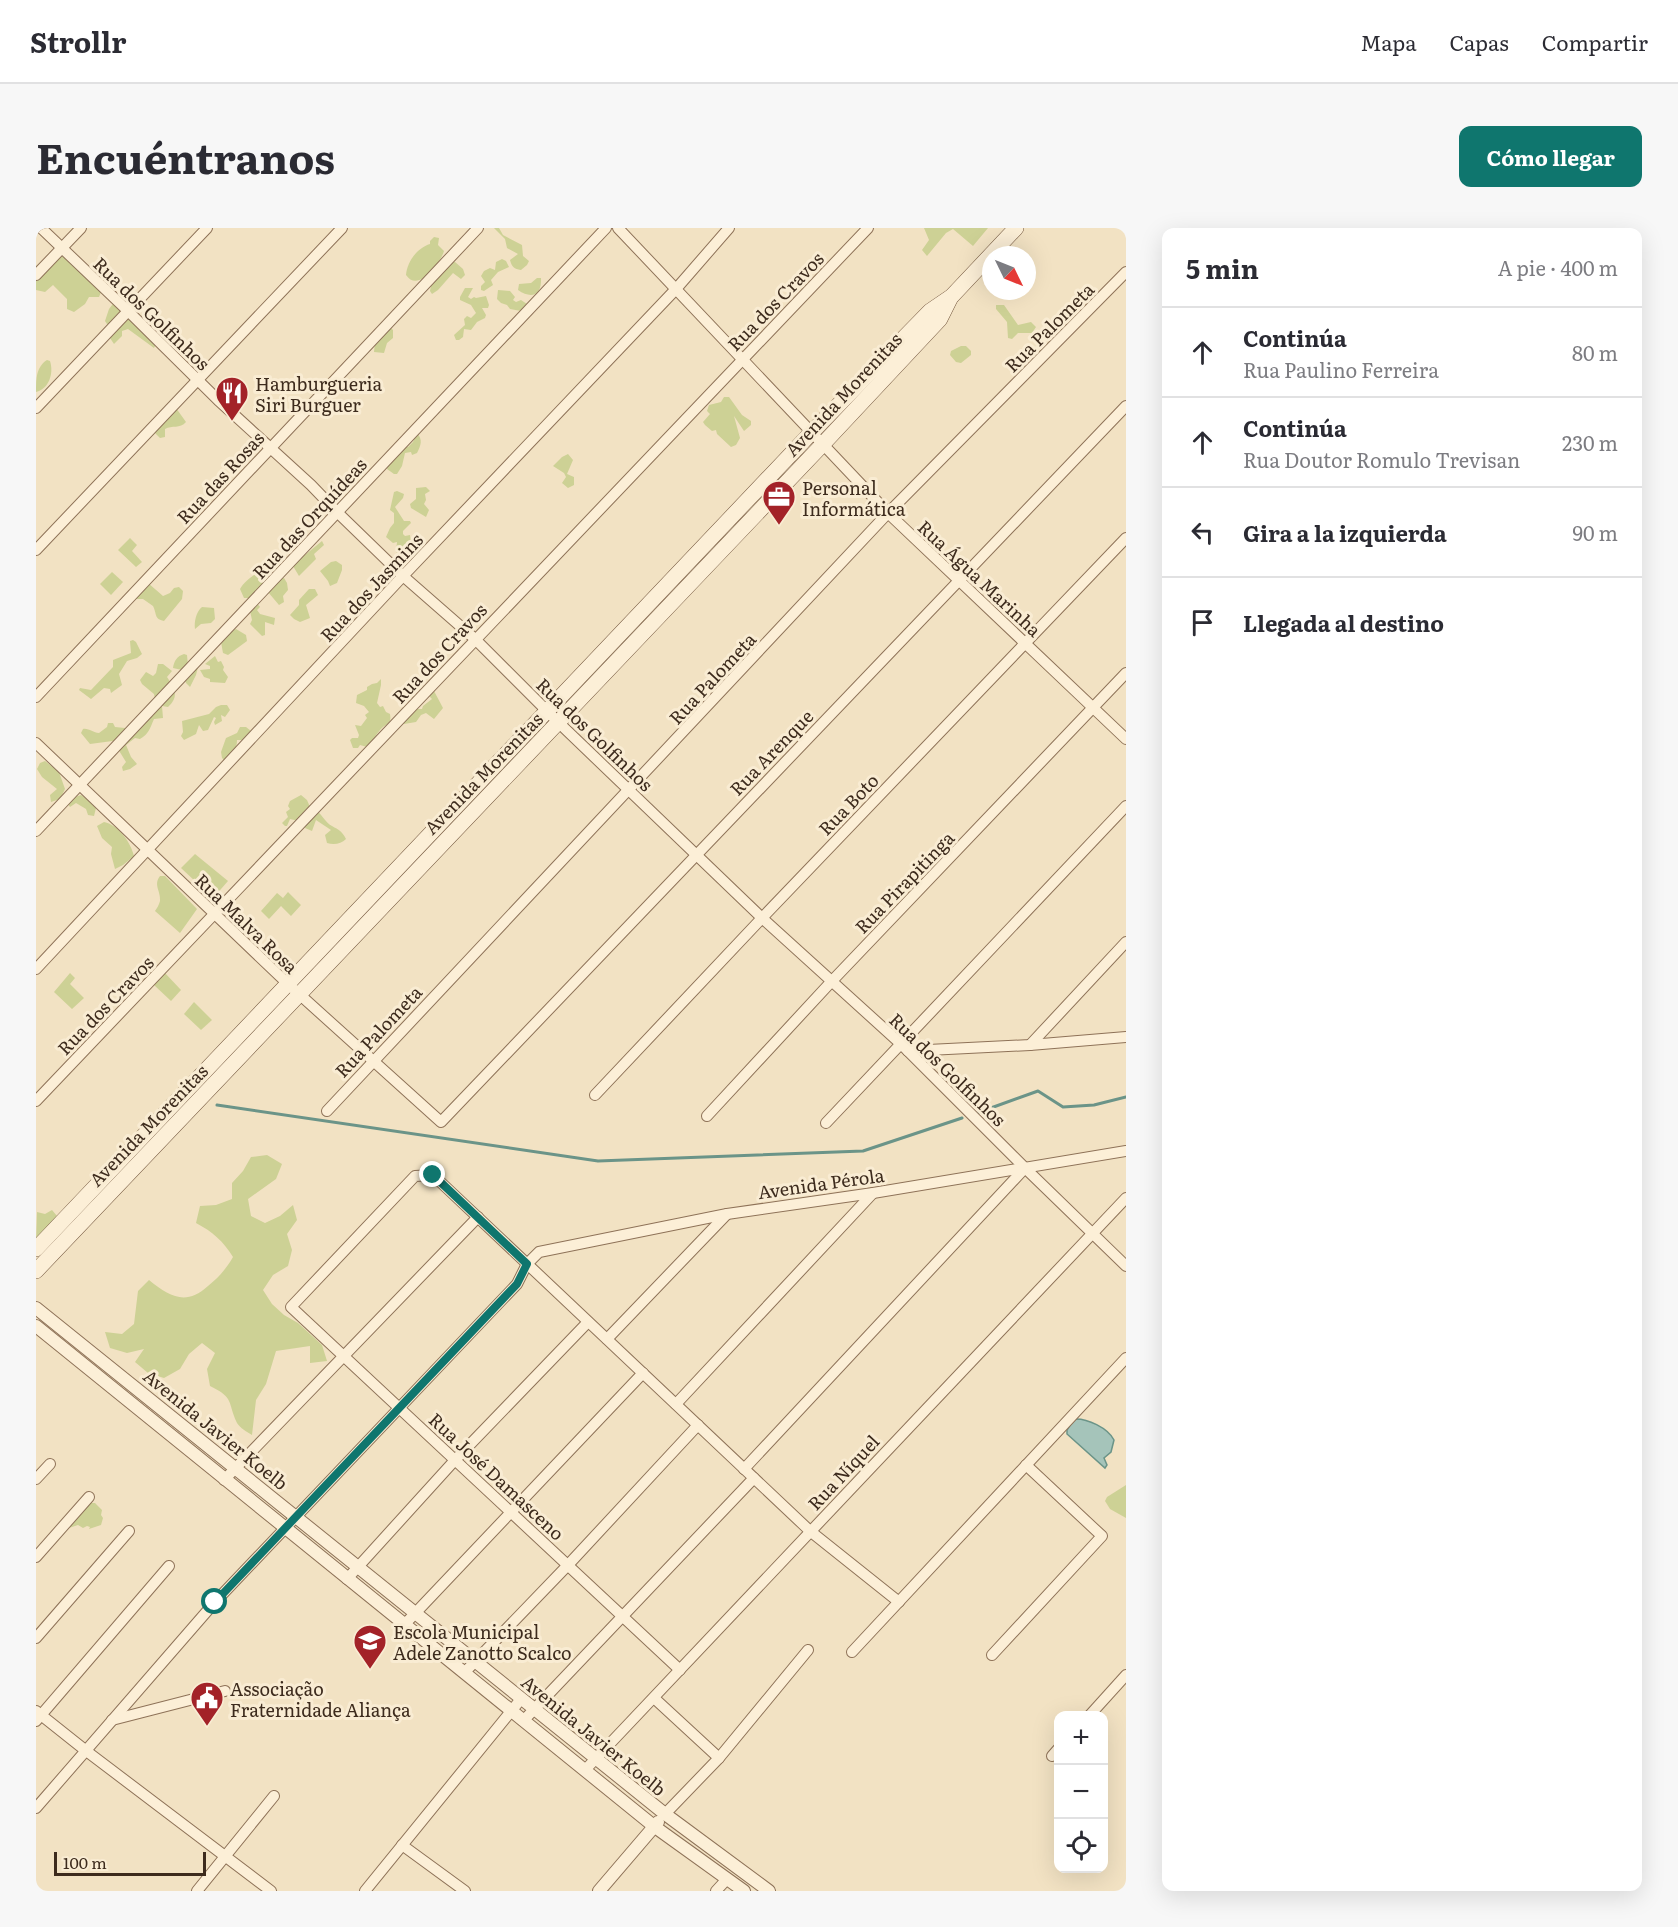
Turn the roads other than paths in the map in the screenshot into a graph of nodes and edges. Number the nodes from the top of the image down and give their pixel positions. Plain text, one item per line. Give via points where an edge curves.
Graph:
1 (41, 228) edge
2 (81, 228) edge
3 (207, 228) edge
4 (342, 228) edge
5 (478, 228) edge
6 (606, 228) edge
7 (618, 228) edge
8 (729, 228) edge
9 (868, 228) edge
10 (1016, 228) edge
11 (62, 248) junction
12 (1126, 272) edge
13 (36, 275) edge
14 (676, 289) junction
15 (952, 296) junction
16 (128, 311) junction
17 (741, 359) junction
18 (198, 379) junction
19 (1126, 406) edge
20 (36, 408) edge
21 (811, 433) junction
22 (823, 444) junction
23 (270, 448) junction
24 (337, 513) junction
25 (888, 513) junction
26 (1126, 538) edge
27 (36, 550) edge
28 (404, 576) junction
29 (958, 580) junction
30 (475, 639) junction
31 (1026, 643) junction
32 (1126, 673) edge
33 (36, 697) edge
34 (1094, 707) junction
35 (552, 717) junction
36 (1126, 739) edge
37 (36, 743) edge
38 (80, 785) junction
39 (629, 790) junction
40 (1126, 806) edge
41 (36, 831) edge
42 (147, 850) junction
43 (696, 854) junction
44 (214, 914) junction
45 (762, 918) junction
46 (1126, 942) edge
47 (36, 969) edge
48 (831, 982) junction
49 (293, 990) junction
50 (1126, 1037) edge
51 (1030, 1045) junction
52 (904, 1048) junction
53 (374, 1060) junction
54 (595, 1095) dead end
55 (36, 1101) edge
56 (327, 1111) dead end
57 (707, 1116) dead end
58 (441, 1122) joint
59 (826, 1123) dead end
60 (1126, 1151) edge
61 (1025, 1168) junction
62 (873, 1192) junction
63 (1126, 1198) edge
64 (727, 1214) junction
65 (478, 1217) junction
66 (1092, 1233) junction
67 (36, 1249) edge
68 (527, 1264) junction
69 (1126, 1266) edge
70 (37, 1270) edge
71 (36, 1308) edge
72 (588, 1322) junction
73 (36, 1326) edge
74 (607, 1339) junction
75 (343, 1355) junction
76 (1126, 1358) edge
77 (643, 1373) junction
78 (676, 1404) junction
79 (400, 1408) junction
80 (698, 1425) junction
81 (455, 1460) junction
82 (50, 1464) dead end
83 (1026, 1465) junction
84 (235, 1467) junction
85 (744, 1469) junction
86 (754, 1478) junction
87 (36, 1479) edge
88 (224, 1480) junction
89 (89, 1497) dead end
90 (511, 1512) junction
91 (296, 1516) junction
92 (283, 1528) junction
93 (810, 1531) junction
94 (129, 1532) dead end
95 (36, 1557) edge
96 (568, 1565) junction
97 (170, 1566) dead end
98 (357, 1567) junction
99 (347, 1579) junction
100 (899, 1602) junction
101 (414, 1613) junction
102 (623, 1616) junction
103 (404, 1625) junction
104 (36, 1638) edge
105 (808, 1650) dead end
106 (852, 1652) dead end
107 (992, 1656) dead end
108 (474, 1662) junction
109 (680, 1670) junction
110 (464, 1673) junction
111 (1126, 1675) edge
112 (225, 1691) dead end
113 (654, 1698) junction
114 (521, 1699) junction
115 (534, 1710) junction
116 (511, 1711) junction
117 (1094, 1711) edge
118 (38, 1716) edge
119 (112, 1720) junction
120 (523, 1721) junction
121 (85, 1750) junction
122 (719, 1758) junction
123 (596, 1759) junction
124 (585, 1770) junction
125 (274, 1796) dead end
126 (36, 1808) edge
127 (665, 1814) junction
128 (655, 1827) junction
129 (402, 1845) junction
130 (225, 1857) junction
131 (727, 1879) junction
132 (197, 1891) edge
133 (270, 1891) edge
134 (365, 1891) edge
135 (465, 1891) edge
136 (599, 1891) edge
137 (716, 1891) edge
138 (744, 1891) edge
139 (769, 1891) edge

1 - 11 street, Rua dos Golfinhos
2 - 11 street
3 - 16 street
4 - 18 street
5 - 23 street, Rua das Rosas
6 - 24 street, Rua das Orquídeas
7 - 14 street, Rua Água Marinha
8 - 14 street, Rua dos Jasmins
9 - 17 street, Rua dos Cravos
10 - 15 main road, Avenida Morenitas
11 - 13 street
11 - 16 street, Rua dos Golfinhos
12 - 25 street, Rua Palometa
14 - 17 street, Rua Água Marinha
14 - 28 street, Rua dos Jasmins
15 - 21 main road, Avenida Morenitas via 930,311
15 - 22 main road, Avenida Morenitas via 940,319
16 - 18 street, Rua dos Golfinhos
16 - 20 street
17 - 21 street, Rua Água Marinha
17 - 30 street, Rua dos Cravos
18 - 23 street, Rua dos Golfinhos
18 - 27 street
19 - 29 street, Rua Arenque
21 - 22 street, Rua Água Marinha
21 - 35 main road, Avenida Morenitas
22 - 25 street, Rua Água Marinha
22 - 35 main road, Avenida Morenitas
23 - 24 street, Rua dos Golfinhos
23 - 33 street, Rua das Rosas
24 - 28 street, Rua dos Golfinhos
24 - 38 street, Rua das Orquídeas
25 - 29 street, Rua Água Marinha
25 - 39 street, Rua Palometa
26 - 31 street, Rua Boto
28 - 30 street, Rua dos Golfinhos
28 - 42 street, Rua dos Jasmins
29 - 31 street, Rua Água Marinha
29 - 43 street, Rua Arenque
30 - 35 street, Rua dos Golfinhos
30 - 44 street, Rua dos Cravos
31 - 34 street, Rua Água Marinha
31 - 45 street, Rua Boto
32 - 34 street, Rua Pirapitinga
34 - 36 street, Rua Água Marinha
34 - 48 street, Rua Pirapitinga
35 - 39 street, Rua dos Golfinhos
35 - 49 main road, Avenida Morenitas
37 - 38 street, Rua Malva Rosa
38 - 41 street, Rua das Orquídeas
38 - 42 street, Rua Malva Rosa
39 - 43 street, Rua dos Golfinhos
39 - 53 street, Rua Palometa
40 - 52 street
42 - 44 street, Rua Malva Rosa
42 - 47 street, Rua dos Jasmins
43 - 45 street, Rua dos Golfinhos
43 - 58 street, Rua Arenque
44 - 49 street, Rua Malva Rosa
44 - 55 street, Rua dos Cravos
45 - 48 street, Rua dos Golfinhos
45 - 54 street, Rua Boto
46 - 51 street
48 - 52 street, Rua dos Golfinhos
48 - 57 street, Rua Pirapitinga
49 - 53 street, Rua Malva Rosa
49 - 67 main road, Avenida Morenitas
49 - 70 main road, Avenida Morenitas
50 - 51 street
51 - 52 street
52 - 59 street
52 - 61 street, Rua dos Golfinhos
53 - 56 street, Rua Palometa
53 - 58 street, Rua Malva Rosa
60 - 61 street, Avenida Pérola
61 - 62 street, Avenida Pérola
61 - 66 street, Rua dos Golfinhos
61 - 85 street
62 - 64 street, Avenida Pérola
62 - 78 street
63 - 66 street, Rua Níquel
64 - 68 street, Avenida Pérola via 539,1252
64 - 74 street
65 - 68 street
65 - 75 street
65 - 75 street, Rua José Damasceno via 433,1175 415,1176 291,1307
66 - 69 street, Rua dos Golfinhos
66 - 93 street, Rua Níquel
68 - 72 street
68 - 79 street via 517,1284
71 - 84 street, Avenida Javier Koelb
72 - 74 street
72 - 81 street
73 - 88 street, Avenida Javier Koelb
74 - 77 street
75 - 79 street, Rua José Damasceno
75 - 84 street
76 - 83 street
77 - 78 street
77 - 90 street
78 - 80 street
79 - 81 street, Rua José Damasceno
79 - 91 street
80 - 85 street
80 - 96 street
81 - 90 street, Rua José Damasceno
81 - 98 street
82 - 87 street
83 - 100 street
83 - 107 street via 1102,1536
84 - 88 street
84 - 91 street, Avenida Javier Koelb
85 - 86 street
86 - 93 street
86 - 102 street
88 - 92 street, Avenida Javier Koelb
89 - 95 street
90 - 96 street, Rua José Damasceno
90 - 101 street
91 - 92 street
91 - 98 street, Avenida Javier Koelb
92 - 99 street, Avenida Javier Koelb
92 - 119 street
93 - 100 street
93 - 109 street, Rua Níquel
94 - 104 street
96 - 102 street, Rua José Damasceno
96 - 108 street
97 - 118 street
98 - 99 street
98 - 101 street, Avenida Javier Koelb
99 - 103 street, Avenida Javier Koelb
100 - 106 street
101 - 103 street
101 - 108 street, Avenida Javier Koelb
102 - 109 street, Rua José Damasceno
102 - 115 street
103 - 110 street, Avenida Javier Koelb
105 - 122 street
108 - 110 street
108 - 114 street, Avenida Javier Koelb
109 - 113 street, Rua Níquel
110 - 116 street, Avenida Javier Koelb
111 - 117 street
112 - 119 street
113 - 122 street
113 - 123 street, Rua Níquel
114 - 115 street, Avenida Javier Koelb
114 - 116 street
115 - 120 street
115 - 123 street, Avenida Javier Koelb
116 - 120 street, Avenida Javier Koelb
116 - 129 street
118 - 121 street
119 - 121 street
120 - 124 street, Avenida Javier Koelb
121 - 126 street
121 - 130 street
122 - 127 street
123 - 124 street, Rua Níquel
123 - 127 street, Avenida Javier Koelb
124 - 128 street, Avenida Javier Koelb
125 - 130 street
127 - 128 street
127 - 139 street, Avenida Javier Koelb
128 - 131 street, Avenida Javier Koelb
128 - 136 street
129 - 134 street
129 - 135 street
130 - 132 street
130 - 133 street
131 - 137 street
131 - 138 street, Avenida Javier Koelb

